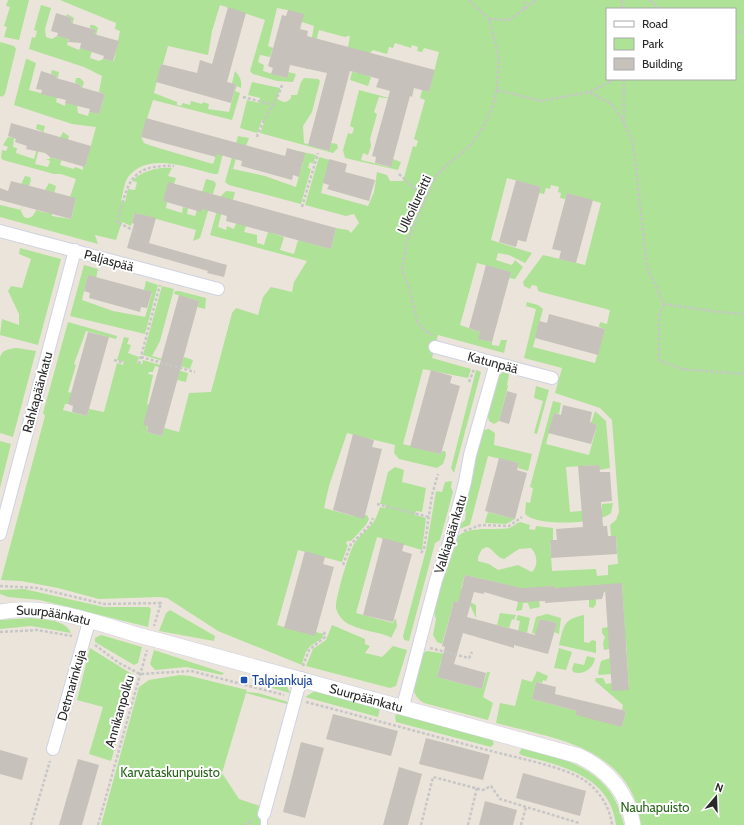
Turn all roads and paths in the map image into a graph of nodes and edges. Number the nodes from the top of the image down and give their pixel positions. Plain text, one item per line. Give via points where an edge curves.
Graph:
1 (469, 0) edge
2 (525, 0) edge
3 (537, 0) edge
4 (650, 0) edge
5 (659, 8) edge
6 (524, 9) junction
7 (489, 19) junction
8 (613, 80) edge
9 (624, 80) edge
10 (282, 85) dead end
11 (497, 90) junction
12 (589, 92) junction
13 (243, 97) dead end
14 (273, 105) junction
15 (624, 122) junction
16 (257, 137) dead end
17 (318, 153) dead end
18 (174, 166) dead end
19 (399, 174) dead end
20 (426, 199) junction
21 (302, 207) dead end
22 (0, 230) edge
23 (135, 230) dead end
24 (75, 250) junction
25 (161, 283) dead end
26 (218, 289) dead end
27 (664, 304) junction
28 (744, 314) edge
29 (436, 342) joint
30 (141, 357) junction
31 (114, 360) dead end
32 (124, 363) dead end
33 (496, 363) junction
34 (139, 364) dead end
35 (475, 367) dead end
36 (195, 372) dead end
37 (744, 374) edge
38 (552, 378) dead end
39 (469, 382) dead end
40 (438, 474) dead end
41 (376, 504) dead end
42 (429, 517) junction
43 (522, 517) dead end
44 (373, 518) dead end
45 (451, 533) junction
46 (0, 534) edge
47 (347, 542) dead end
48 (351, 544) junction
49 (420, 553) dead end
50 (342, 565) dead end
51 (0, 586) edge
52 (0, 612) edge
53 (89, 622) junction
54 (324, 630) dead end
55 (0, 632) edge
56 (151, 638) junction
57 (84, 640) junction
58 (440, 651) dead end
59 (472, 652) dead end
60 (302, 673) junction
61 (140, 674) junction
62 (296, 699) junction
63 (403, 706) junction
64 (53, 748) joint
65 (477, 788) junction
66 (526, 807) junction
67 (264, 820) edge
68 (579, 823) dead end
69 (31, 825) edge
70 (98, 825) edge
71 (421, 825) edge
72 (468, 825) edge
73 (521, 825) edge
74 (612, 825) edge
75 (633, 825) edge

1 - 7 path
2 - 6 path
3 - 6 path
4 - 5 path
6 - 7 path via 510,20
7 - 11 path, Ulkoilureitti via 499,58
8 - 12 path
9 - 15 path
10 - 14 path via 278,100
11 - 12 path via 542,101
11 - 20 path, Ulkoilureitti via 483,128 469,147 440,172 432,183
12 - 15 path via 612,104
13 - 14 path
14 - 16 path via 262,122
15 - 27 path via 633,143 647,267
17 - 21 path
18 - 23 path via 143,170 129,182 118,222
19 - 20 path
20 - 29 path, Ulkoilureitti via 407,242 402,269 418,323
22 - 24 street, Paljaspää
24 - 26 street, Paljaspää
24 - 46 street, Rahkapäänkatu
25 - 30 path
27 - 28 path
27 - 37 path via 659,316 659,360 682,368
29 - 33 street, Katunpää
30 - 34 path
30 - 36 path
31 - 32 path
33 - 38 street, Katunpää
33 - 45 street, Valkiapäänkatu
35 - 39 path
40 - 42 path
41 - 42 path
42 - 49 path via 424,549
43 - 45 path via 509,526 481,525
44 - 48 path via 370,525
45 - 63 street, Valkiapäänkatu
47 - 48 path
48 - 50 path
51 - 56 path, Annikanpolku via 37,588 104,604 161,603
52 - 53 street, Suurpäänkatu via 38,610
53 - 56 street, Suurpäänkatu
53 - 57 street, Detmarinkuja
54 - 60 path via 325,637 309,650
55 - 57 path via 37,630
56 - 60 street, Suurpäänkatu
56 - 61 path, Annikanpolku
57 - 61 path
57 - 64 street, Detmarinkuja
58 - 59 path via 469,658
60 - 62 street
60 - 63 street, Suurpäänkatu
61 - 62 path via 191,671
61 - 70 path, Annikanpolku
62 - 67 street
62 - 74 path via 577,776 602,798 610,812
63 - 75 street, Suurpäänkatu via 569,752 589,760 609,776 626,799
64 - 69 path
65 - 66 path via 484,790 491,786 500,799
65 - 71 path via 433,777
65 - 72 path
66 - 68 path
66 - 73 path

